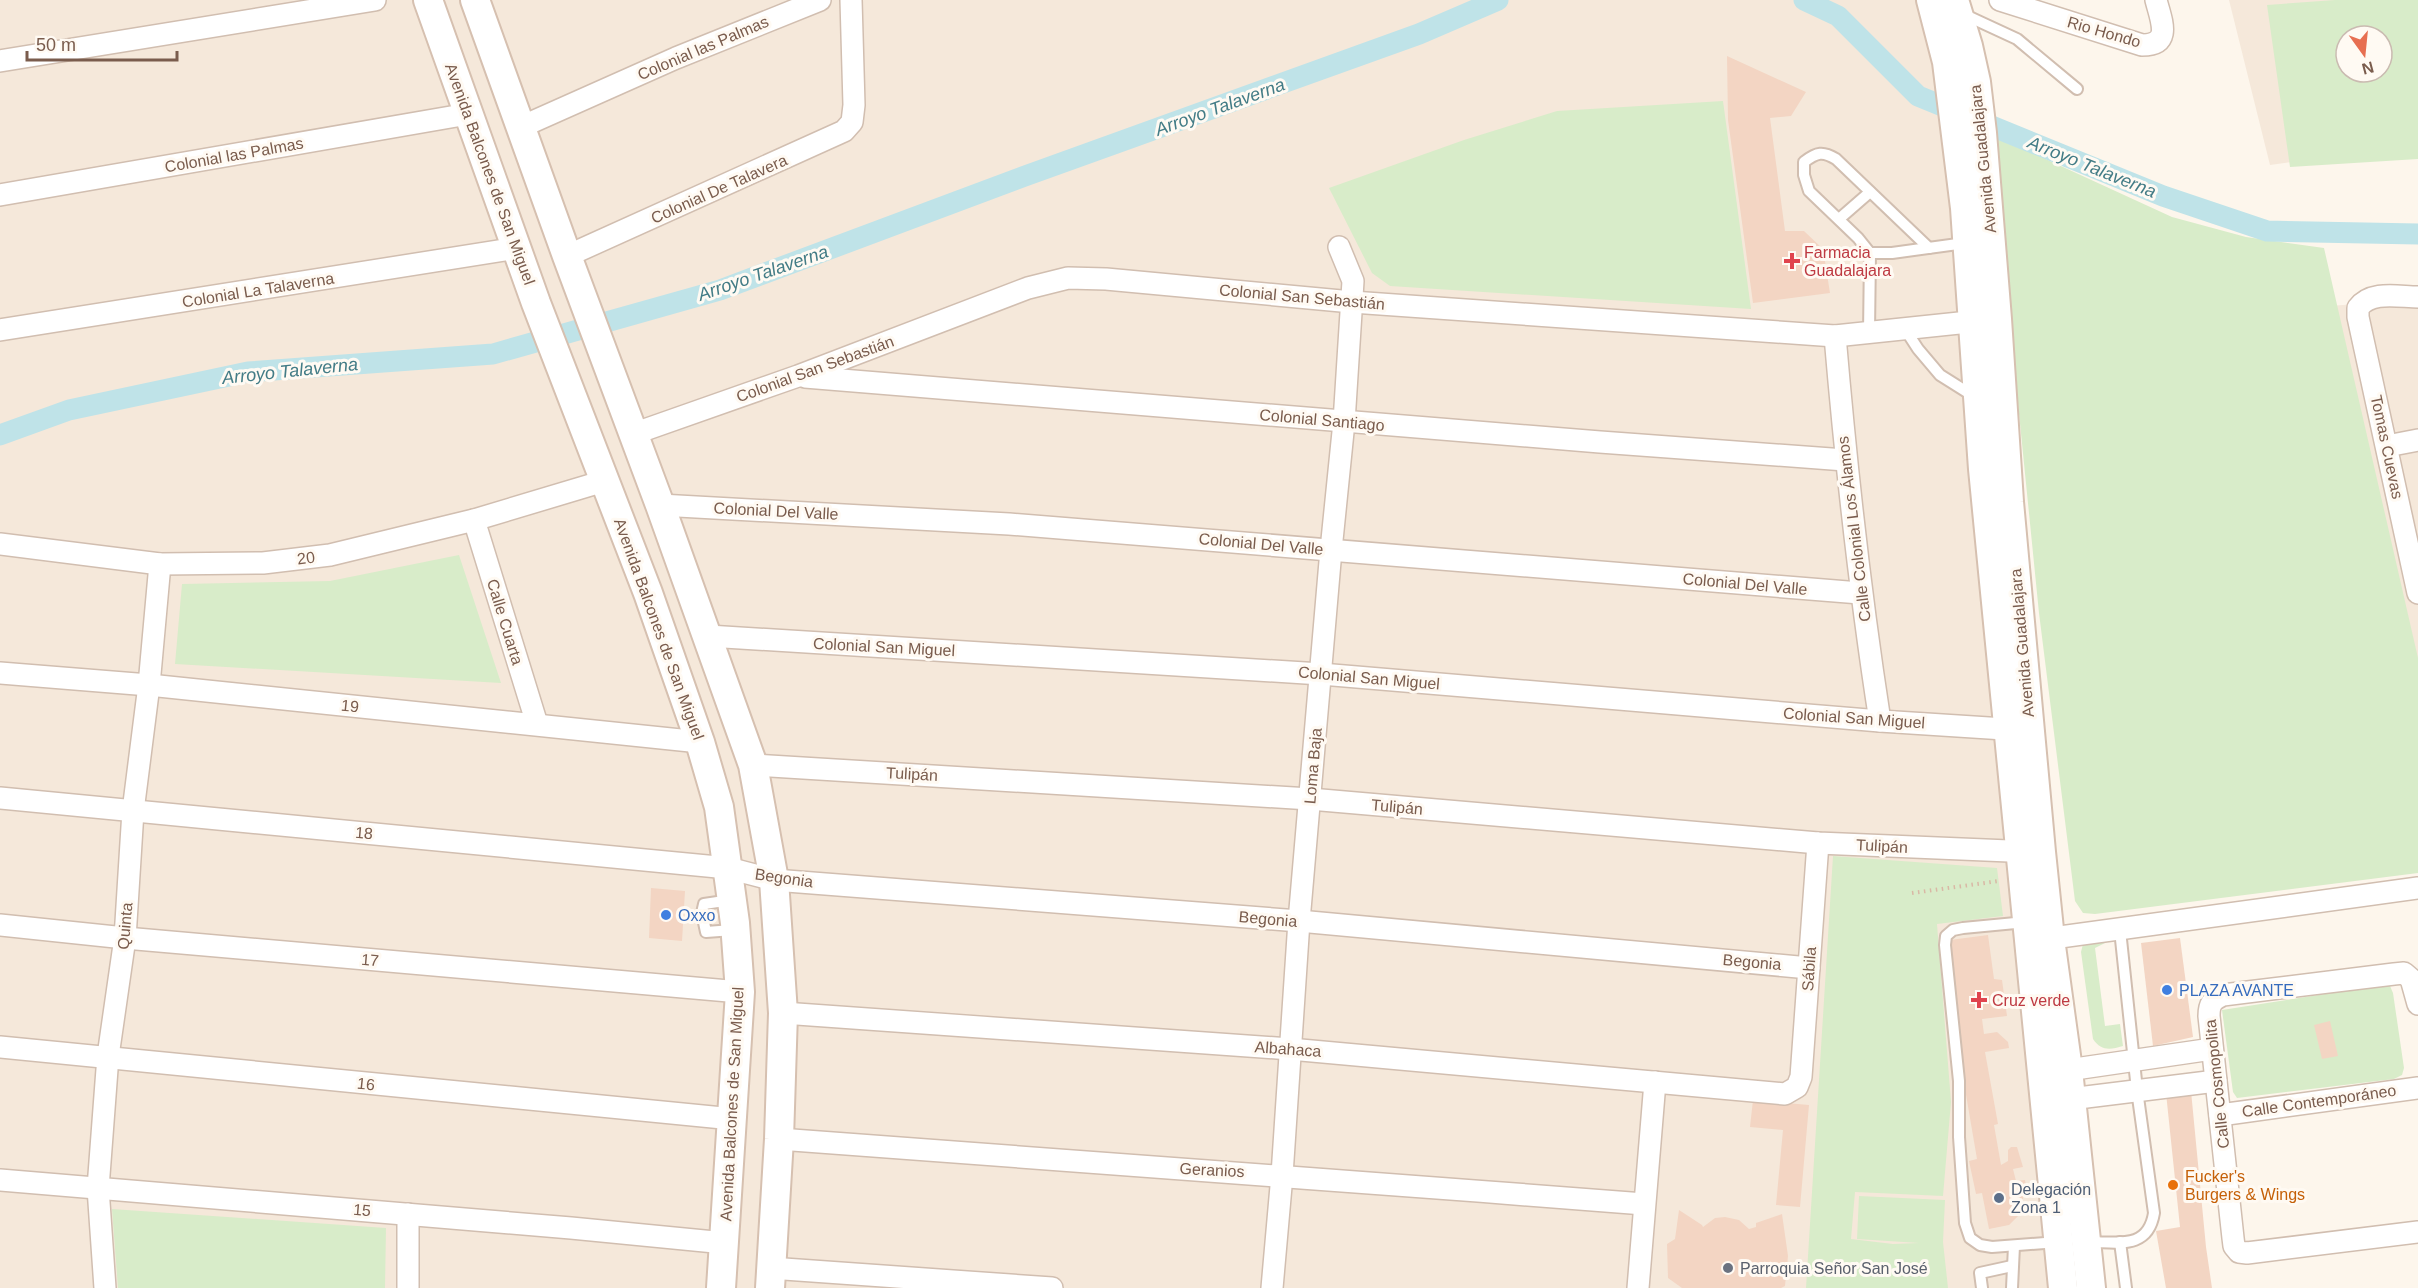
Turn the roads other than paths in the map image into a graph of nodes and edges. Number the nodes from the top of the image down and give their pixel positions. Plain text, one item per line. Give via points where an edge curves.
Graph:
1 (375, 0) edge
2 (428, 0) edge
3 (820, 0) edge
4 (851, 0) edge
5 (1931, 0) edge
6 (2000, 0) edge
7 (2156, 0) edge
8 (478, 1) edge
9 (1956, 6) edge
10 (0, 61) edge
11 (496, 61) junction
12 (454, 73) junction
13 (2077, 89) dead end
14 (468, 114) junction
15 (521, 127) junction
16 (1870, 192) junction
17 (0, 195) edge
18 (1839, 219) junction
19 (1967, 243) junction
20 (517, 248) junction
21 (1339, 248) dead end
22 (1929, 248) junction
23 (1870, 253) junction
24 (571, 267) junction
25 (2418, 297) edge
26 (1352, 302) junction
27 (1985, 320) junction
28 (1905, 329) junction
29 (0, 330) edge
30 (1869, 333) junction
31 (1835, 336) junction
32 (798, 376) junction
33 (1978, 399) junction
34 (1344, 422) junction
35 (633, 434) junction
36 (2418, 440) edge
37 (2388, 446) junction
38 (1845, 460) junction
39 (604, 481) junction
40 (660, 505) junction
41 (474, 520) junction
42 (0, 544) edge
43 (1331, 550) junction
44 (160, 564) junction
45 (2417, 581) edge
46 (1860, 593) junction
47 (708, 636) junction
48 (0, 673) edge
49 (1321, 674) junction
50 (149, 685) junction
51 (1880, 721) junction
52 (537, 724) junction
53 (2019, 730) junction
54 (700, 742) junction
55 (753, 765) junction
56 (0, 798) edge
57 (1310, 799) junction
58 (133, 812) junction
59 (1818, 843) junction
60 (2031, 852) junction
61 (728, 868) junction
62 (774, 880) junction
63 (2418, 888) edge
64 (1299, 921) junction
65 (0, 925) edge
66 (2120, 930) junction
67 (2035, 934) junction
68 (125, 938) junction
69 (1809, 968) junction
70 (740, 992) junction
71 (2418, 1004) edge
72 (783, 1013) junction
73 (0, 1047) edge
74 (1290, 1049) junction
75 (2212, 1049) junction
76 (108, 1056) junction
77 (2135, 1060) junction
78 (2068, 1070) junction
79 (2216, 1081) junction
80 (1655, 1082) junction
81 (2418, 1088) edge
82 (2137, 1090) junction
83 (1792, 1092) joint
84 (2063, 1114) junction
85 (2220, 1114) junction
86 (733, 1119) junction
87 (779, 1139) junction
88 (1282, 1175) junction
89 (0, 1180) edge
90 (98, 1188) junction
91 (1644, 1204) junction
92 (408, 1214) junction
93 (2418, 1232) edge
94 (2072, 1242) junction
95 (2120, 1242) junction
96 (724, 1243) junction
97 (2014, 1246) junction
98 (2012, 1266) junction
99 (770, 1278) edge
100 (105, 1288) edge
101 (408, 1288) edge
102 (721, 1288) edge
103 (1052, 1288) edge
104 (1272, 1288) edge
105 (1638, 1288) edge
106 (1982, 1288) edge
107 (2012, 1288) edge
108 (2063, 1288) edge
109 (2091, 1288) edge
110 (2126, 1288) edge

1 - 10 street
2 - 12 street, Avenida Balcones de San Miguel
3 - 15 street, Colonial las Palmas
4 - 24 street, Colonial De Talavera via 854,105 852,122 844,132
5 - 19 street, Avenida Guadalajara via 1947,62
6 - 7 street, Rio Hondo via 2142,45 2151,45 2162,35
8 - 11 street
9 - 13 lane via 2017,39
9 - 27 street, Avenida Guadalajara via 1976,82 1982,133
11 - 12 street
11 - 15 street
12 - 14 street, Avenida Balcones de San Miguel
14 - 17 street, Colonial las Palmas
14 - 20 street, Avenida Balcones de San Miguel
15 - 24 street
16 - 18 lane
16 - 18 lane via 1826,153 1815,153 1804,162 1809,190
16 - 22 lane
18 - 23 lane
19 - 22 lane
19 - 27 street, Avenida Guadalajara
20 - 29 street, Colonial La Talaverna
20 - 39 street, Avenida Balcones de San Miguel
21 - 26 street, Loma Baja via 1353,281
22 - 23 lane
23 - 30 lane
24 - 35 street
25 - 37 street, Tomas Cuevas via 2380,296 2362,302 2358,308
26 - 31 street, Colonial San Sebastián
26 - 32 street, Colonial San Sebastián via 1068,278 1028,288
26 - 34 street, Loma Baja
27 - 28 street, Colonial San Sebastián
27 - 33 street, Avenida Guadalajara
27 - 53 street, Avenida Guadalajara via 2009,502
28 - 30 street, Colonial San Sebastián
28 - 33 lane via 1940,375
30 - 31 street, Colonial San Sebastián
31 - 38 street, Calle Colonial Los Álamos
32 - 34 street, Colonial Santiago
32 - 35 street, Colonial San Sebastián
33 - 53 street, Avenida Guadalajara
34 - 38 street, Colonial Santiago
34 - 43 street, Loma Baja
35 - 40 street
36 - 37 street
37 - 45 street, Tomas Cuevas
38 - 46 street, Calle Colonial Los Álamos
39 - 41 street, 20
39 - 54 street, Avenida Balcones de San Miguel
40 - 43 street, Colonial Del Valle via 1009,524
40 - 47 street
41 - 44 street, 20 via 330,555 263,563
41 - 52 street, Calle Cuarta
42 - 44 street, 20
43 - 46 street, Colonial Del Valle
43 - 49 street, Loma Baja
44 - 50 street, Quinta
46 - 51 street, Calle Colonial Los Álamos
47 - 49 street, Colonial San Miguel
47 - 55 street
48 - 50 street, 19
49 - 51 street, Colonial San Miguel
49 - 57 street, Loma Baja
50 - 52 street, 19
50 - 58 street, Quinta
51 - 53 street, Colonial San Miguel
52 - 54 street, 19
53 - 60 street, Avenida Guadalajara
54 - 61 street, Avenida Balcones de San Miguel via 719,807
55 - 57 street, Tulipán
55 - 62 street
56 - 58 street, 18
57 - 59 street, Tulipán
57 - 64 street, Loma Baja
58 - 61 street, 18
58 - 68 street, Quinta
59 - 60 street, Tulipán
59 - 69 street, Sábila
60 - 67 street, Avenida Guadalajara
61 - 62 street, Begonia
61 - 70 street, Avenida Balcones de San Miguel
62 - 64 street, Begonia
62 - 72 street
63 - 66 street
64 - 69 street, Begonia
64 - 74 street, Loma Baja
65 - 68 street, 17
66 - 67 street
66 - 77 lane
67 - 78 street, Avenida Guadalajara
67 - 84 street, Avenida Guadalajara
67 - 97 lane via 1953,930 1946,936 1945,945 1959,1081 1965,1223 1971,1238 1980,1245
68 - 70 street, 17
68 - 76 street, Quinta
69 - 83 street, Sábila via 1802,1077
70 - 86 street, Avenida Balcones de San Miguel
71 - 75 street, Calle Cosmopolita via 2411,979 2404,973 2223,995 2209,1005
72 - 74 street, Albahaca
72 - 87 street
73 - 76 street, 16
74 - 80 street, Albahaca
74 - 88 street, Loma Baja
75 - 77 street
75 - 79 street, Calle Cosmopolita
76 - 86 street, 16
76 - 90 street, Quinta
77 - 78 street
77 - 82 lane
78 - 84 street, Avenida Guadalajara
79 - 82 street
79 - 85 street, Calle Cosmopolita
80 - 83 street, Albahaca via 1777,1095
80 - 91 street
81 - 85 street, Calle Contemporáneo
82 - 84 street
82 - 95 lane via 2154,1213 2146,1235
84 - 94 street, Avenida Guadalajara
85 - 93 street, Calle Cosmopolita via 2234,1246 2239,1252
86 - 96 street, Avenida Balcones de San Miguel
87 - 88 street, Geranios
87 - 99 street
88 - 91 street, Geranios
88 - 104 street, Loma Baja
89 - 90 street, 15
90 - 92 street, 15
90 - 100 street, Quinta
91 - 105 street
92 - 96 street, 15
92 - 101 street
94 - 95 lane
94 - 97 lane
94 - 108 street, Avenida Guadalajara
94 - 109 street, Avenida Guadalajara
95 - 110 lane
96 - 102 street, Avenida Balcones de San Miguel
97 - 98 lane
98 - 106 lane via 1980,1273
98 - 107 lane
99 - 103 street

